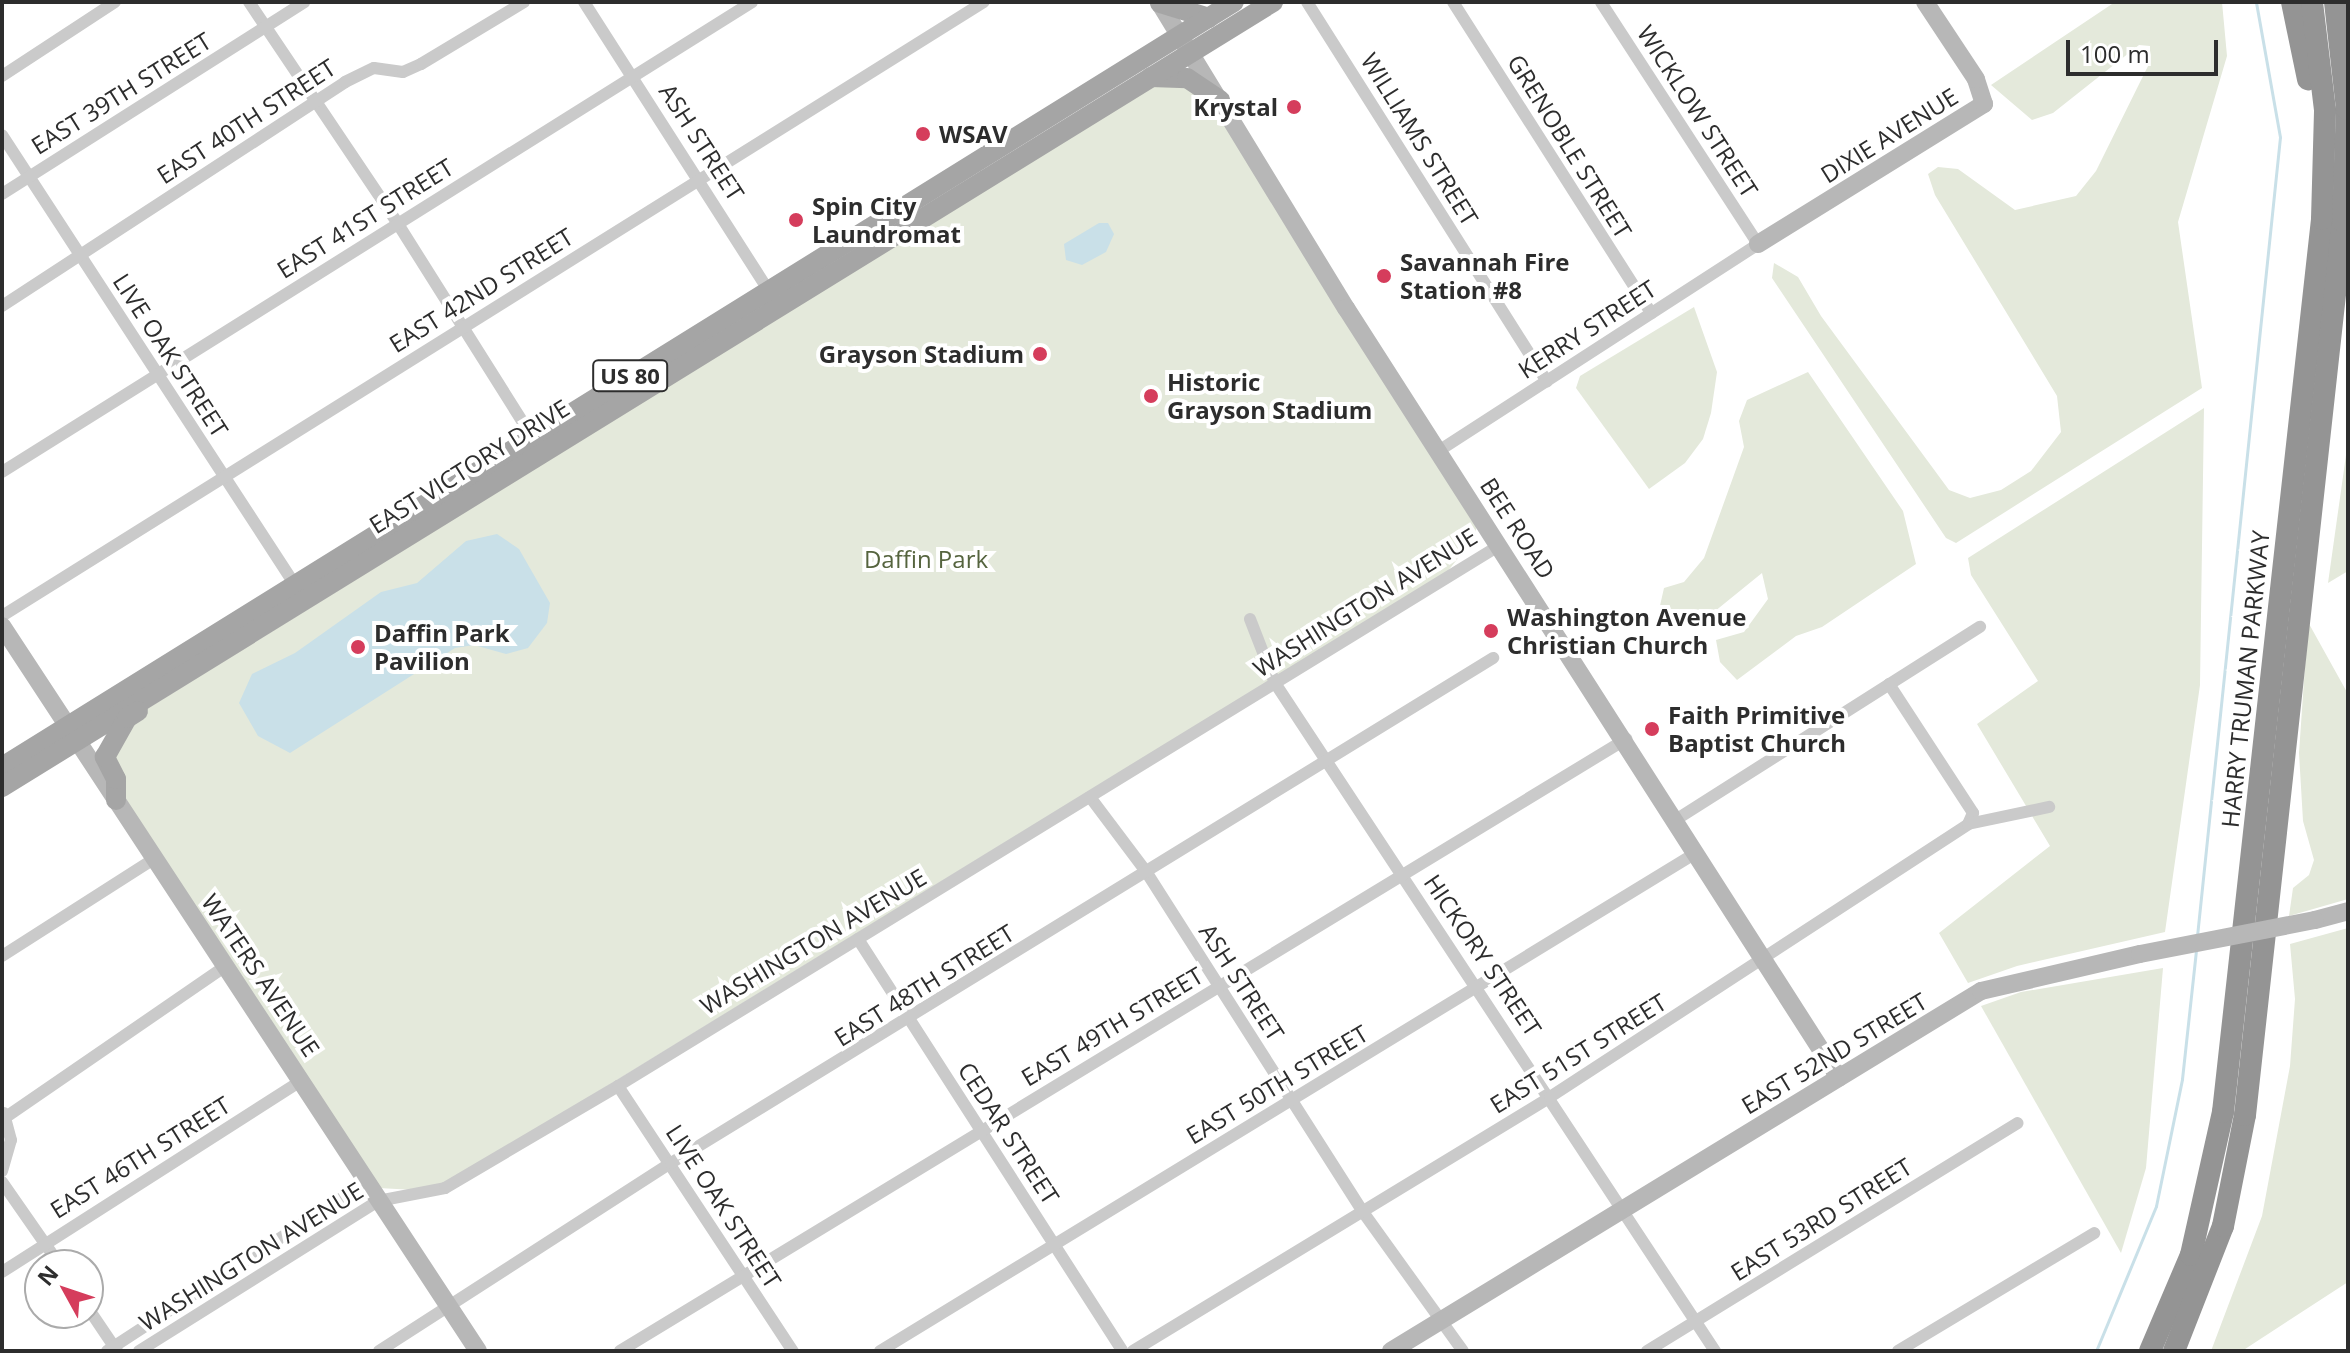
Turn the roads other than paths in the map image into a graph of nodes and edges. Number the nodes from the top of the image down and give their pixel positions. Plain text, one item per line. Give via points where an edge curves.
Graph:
1 (115, 2) edge
2 (249, 2) edge
3 (304, 2) edge
4 (524, 2) edge
5 (584, 2) edge
6 (752, 2) edge
7 (984, 2) edge
8 (1159, 2) edge
9 (1234, 2) edge
10 (1273, 2) edge
11 (1307, 2) edge
12 (1453, 2) edge
13 (1601, 2) edge
14 (1925, 2) edge
15 (2292, 2) edge
16 (2312, 2) edge
17 (2335, 2) edge
18 (1209, 18) junction
19 (265, 27) junction
20 (1186, 44) junction
21 (2, 76) edge
22 (633, 76) junction
23 (1151, 77) junction
24 (1220, 100) junction
25 (315, 102) junction
26 (2, 135) edge
27 (30, 177) junction
28 (699, 180) junction
29 (960, 184) junction
30 (2, 194) edge
31 (398, 224) junction
32 (2348, 225) edge
33 (1758, 244) junction
34 (81, 255) junction
35 (769, 290) junction
36 (2335, 299) junction
37 (2, 306) edge
38 (780, 308) junction
39 (1651, 313) junction
40 (464, 327) junction
41 (158, 374) junction
42 (1547, 381) junction
43 (532, 437) junction
44 (1440, 450) junction
45 (515, 469) junction
46 (2, 472) edge
47 (223, 477) junction
48 (1500, 545) junction
49 (300, 592) junction
50 (2, 616) edge
51 (1250, 619) dead end
52 (2, 626) edge
53 (1980, 627) dead end
54 (1493, 658) dead end
55 (192, 668) junction
56 (1275, 683) junction
57 (1889, 684) junction
58 (2270, 686) junction
59 (72, 733) junction
60 (1626, 739) junction
61 (1327, 761) junction
62 (2, 767) edge
63 (2, 787) edge
64 (1090, 797) junction
65 (116, 800) junction
66 (2049, 807) dead end
67 (1677, 819) junction
68 (1968, 824) junction
69 (1696, 853) junction
70 (155, 858) junction
71 (1147, 873) junction
72 (1403, 873) junction
73 (2348, 911) edge
74 (858, 939) junction
75 (2, 956) edge
76 (1765, 961) junction
77 (226, 966) junction
78 (1478, 985) junction
79 (1218, 987) junction
80 (911, 1020) junction
81 (2249, 1074) junction
82 (1839, 1078) junction
83 (302, 1080) junction
84 (618, 1086) junction
85 (1550, 1097) junction
86 (1293, 1101) junction
87 (4, 1114) edge
88 (2017, 1123) dead end
89 (981, 1130) junction
90 (671, 1163) junction
91 (2, 1171) edge
92 (2, 1182) edge
93 (366, 1182) junction
94 (378, 1201) junction
95 (1623, 1208) junction
96 (1363, 1212) junction
97 (2094, 1233) dead end
98 (45, 1243) junction
99 (1054, 1245) junction
100 (49, 1249) edge
101 (2, 1272) edge
102 (742, 1275) junction
103 (449, 1307) junction
104 (1442, 1321) junction
105 (1696, 1322) junction
106 (100, 1329) edge
107 (112, 1349) edge
108 (139, 1351) edge
109 (379, 1351) edge
110 (478, 1351) edge
111 (620, 1351) edge
112 (793, 1351) edge
113 (880, 1351) edge
114 (1122, 1351) edge
115 (1133, 1351) edge
116 (1391, 1351) edge
117 (1463, 1351) edge
118 (1647, 1351) edge
119 (1715, 1351) edge
120 (1898, 1351) edge
121 (2150, 1351) edge
122 (2174, 1351) edge
123 (2191, 1351) edge

1 - 21 street
2 - 19 street
3 - 19 street, EAST 39TH STREET
4 - 25 street, EAST 40TH STREET via 421,64 403,72 374,68
5 - 22 street, ASH STREET
6 - 22 street, EAST 41ST STREET
7 - 28 street, EAST 42ND STREET
8 - 18 main road
8 - 20 main road, BEE ROAD
9 - 18 main road, EAST VICTORY DRIVE / US 80
10 - 20 main road, EAST VICTORY DRIVE / US 80
11 - 42 street, WILLIAMS STREET
12 - 39 street, GRENOBLE STREET
13 - 33 street, WICKLOW STREET
14 - 33 main road, DIXIE AVENUE via 1976,79 1984,104
15 - 58 highway via 2311,104 2311,186
16 - 58 highway, HARRY TRUMAN PARKWAY via 2325,110 2324,182
17 - 36 highway, HARRY TRUMAN PARKWAY via 2348,145
18 - 20 main road, EAST VICTORY DRIVE / US 80
19 - 25 street
19 - 27 street, EAST 39TH STREET
20 - 23 main road, EAST VICTORY DRIVE / US 80
20 - 24 main road, BEE ROAD
20 - 29 main road, EAST VICTORY DRIVE / US 80
22 - 28 street, ASH STREET
22 - 31 street, EAST 41ST STREET
23 - 24 main road via 1187,78
23 - 29 main road, EAST VICTORY DRIVE / US 80
24 - 44 main road, BEE ROAD
25 - 31 street
25 - 34 street, EAST 40TH STREET
26 - 27 street, LIVE OAK STREET
27 - 30 street, EAST 39TH STREET
27 - 34 street, LIVE OAK STREET
28 - 35 street, ASH STREET
28 - 40 street, EAST 42ND STREET
29 - 35 main road, EAST VICTORY DRIVE / US 80
29 - 38 main road, EAST VICTORY DRIVE / US 80
31 - 40 street
31 - 41 street, EAST 41ST STREET
32 - 36 highway
33 - 39 street, KERRY STREET
34 - 37 street, EAST 40TH STREET
34 - 41 street, LIVE OAK STREET
35 - 38 street, ASH STREET
35 - 43 main road, EAST VICTORY DRIVE / US 80
36 - 81 highway, HARRY TRUMAN PARKWAY
38 - 45 main road, EAST VICTORY DRIVE / US 80
39 - 42 street, KERRY STREET
40 - 43 street
40 - 47 street, EAST 42ND STREET
41 - 46 street, EAST 41ST STREET
41 - 47 street, LIVE OAK STREET
42 - 44 street, KERRY STREET
43 - 45 main road via 532,449
43 - 49 main road, EAST VICTORY DRIVE / US 80
44 - 48 main road, BEE ROAD
45 - 49 main road, EAST VICTORY DRIVE / US 80
47 - 49 street, LIVE OAK STREET
47 - 50 street, EAST 42ND STREET
48 - 56 street, WASHINGTON AVENUE
48 - 60 main road, BEE ROAD
49 - 55 main road, EAST VICTORY DRIVE / US 80
49 - 59 main road, EAST VICTORY DRIVE / US 80
51 - 56 street, HICKORY STREET
52 - 59 main road, WATERS AVENUE
53 - 57 street
54 - 61 street, EAST 48TH STREET
55 - 59 main road, EAST VICTORY DRIVE / US 80
55 - 65 main road via 127,718 109,747 105,757 116,779
56 - 61 street, HICKORY STREET
56 - 64 street, WASHINGTON AVENUE
57 - 67 street
57 - 68 street via 1973,813
58 - 121 highway, HARRY TRUMAN PARKWAY via 2217,1148 2191,1255
59 - 62 main road, EAST VICTORY DRIVE / US 80
59 - 63 main road, EAST VICTORY DRIVE / US 80
59 - 65 main road, WATERS AVENUE
60 - 67 main road, BEE ROAD
60 - 72 street, EAST 49TH STREET
61 - 71 street, EAST 48TH STREET
61 - 72 street, HICKORY STREET
64 - 71 street, ASH STREET
64 - 74 street, WASHINGTON AVENUE
65 - 70 main road, WATERS AVENUE
66 - 68 street, EAST 51ST STREET
67 - 69 main road, BEE ROAD
68 - 76 street, EAST 51ST STREET
69 - 76 main road, BEE ROAD
69 - 78 street, EAST 50TH STREET
70 - 75 street
70 - 77 main road, WATERS AVENUE
71 - 79 street, ASH STREET
71 - 80 street, EAST 48TH STREET
72 - 78 street, HICKORY STREET
72 - 79 street, EAST 49TH STREET
73 - 82 main road, EAST 52ND STREET, bridge via 1981,991
74 - 80 street, CEDAR STREET
74 - 84 street, WASHINGTON AVENUE
76 - 82 main road, BEE ROAD
76 - 85 street, EAST 51ST STREET
77 - 83 main road, WATERS AVENUE
77 - 87 street
78 - 85 street, HICKORY STREET
78 - 86 street, EAST 50TH STREET
79 - 86 street, ASH STREET
79 - 89 street, EAST 49TH STREET
80 - 89 street, CEDAR STREET
80 - 90 street, EAST 48TH STREET
81 - 122 highway, HARRY TRUMAN PARKWAY via 2223,1226
81 - 123 highway via 2244,1191 2228,1259
82 - 95 main road, EAST 52ND STREET
83 - 93 main road, WATERS AVENUE
83 - 98 street, EAST 46TH STREET
84 - 90 street, LIVE OAK STREET
84 - 94 street, WASHINGTON AVENUE via 445,1188
85 - 95 street, HICKORY STREET
85 - 96 street, EAST 51ST STREET
86 - 96 street, ASH STREET
86 - 99 street, EAST 50TH STREET
87 - 91 street via 11,1140
88 - 105 street, EAST 53RD STREET
89 - 99 street, CEDAR STREET
89 - 102 street, EAST 49TH STREET
90 - 102 street, LIVE OAK STREET
90 - 103 street, EAST 48TH STREET
92 - 98 street
93 - 94 main road, WATERS AVENUE
93 - 107 street, WASHINGTON AVENUE
94 - 103 main road, WATERS AVENUE
94 - 108 street, WASHINGTON AVENUE
95 - 104 main road, EAST 52ND STREET
95 - 105 street, HICKORY STREET
96 - 104 street, ASH STREET
96 - 115 street, EAST 51ST STREET
97 - 120 street
98 - 100 street
98 - 101 street, EAST 46TH STREET
99 - 113 street, EAST 50TH STREET
99 - 114 street, CEDAR STREET
102 - 111 street, EAST 49TH STREET
102 - 112 street, LIVE OAK STREET
103 - 109 street, EAST 48TH STREET
103 - 110 main road, WATERS AVENUE
104 - 116 main road, EAST 52ND STREET
104 - 117 street, ASH STREET
105 - 118 street, EAST 53RD STREET
105 - 119 street, HICKORY STREET
106 - 107 street

